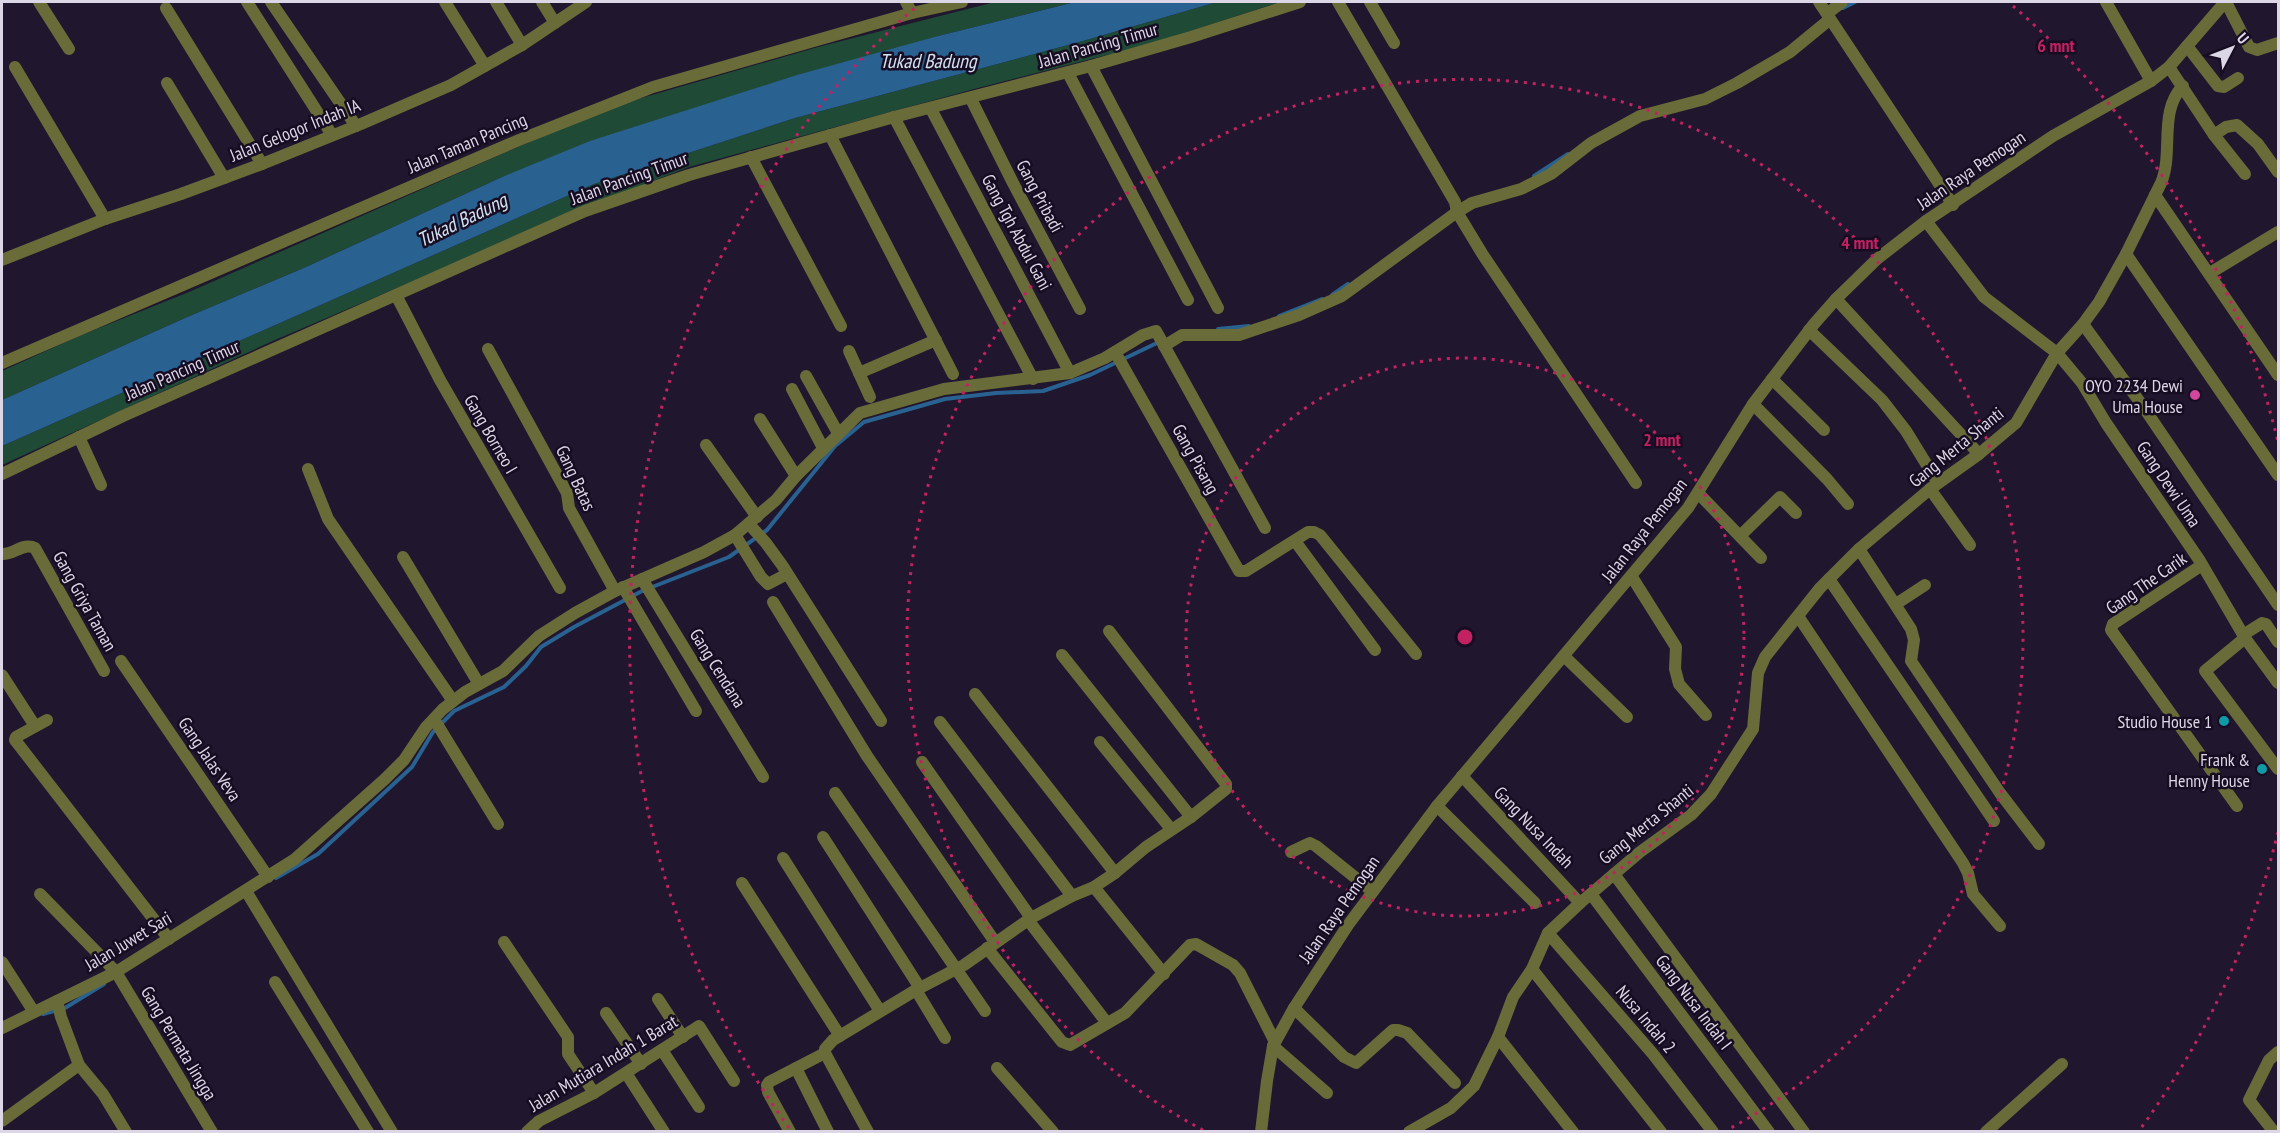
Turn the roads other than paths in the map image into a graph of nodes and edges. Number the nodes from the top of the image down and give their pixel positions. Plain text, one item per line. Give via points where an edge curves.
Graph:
1 (39, 2) edge
2 (247, 2) edge
3 (271, 2) edge
4 (279, 2) edge
5 (445, 2) edge
6 (496, 2) edge
7 (542, 2) edge
8 (586, 2) edge
9 (962, 2) edge
10 (1300, 2) edge
11 (1338, 2) edge
12 (1370, 2) edge
13 (1819, 2) edge
14 (1842, 2) edge
15 (2106, 2) edge
16 (2226, 2) edge
17 (909, 7) edge
18 (166, 8) dead end
19 (1829, 17) junction
20 (555, 23) junction
21 (1394, 43) dead end
22 (2278, 43) edge
23 (522, 45) junction
24 (2187, 46) junction
25 (69, 49) dead end
26 (485, 66) junction
27 (1090, 66) junction
28 (15, 67) dead end
29 (1068, 73) junction
30 (2176, 77) junction
31 (2238, 78) dead end
32 (2151, 81) junction
33 (167, 83) dead end
34 (971, 99) junction
35 (931, 109) junction
36 (894, 117) junction
37 (358, 125) junction
38 (332, 135) junction
39 (830, 135) junction
40 (2214, 135) junction
41 (751, 157) junction
42 (262, 164) junction
43 (2278, 172) edge
44 (2245, 174) dead end
45 (224, 178) junction
46 (2155, 195) junction
47 (1953, 205) junction
48 (1456, 208) junction
49 (105, 219) junction
50 (1926, 221) junction
51 (2278, 232) edge
52 (2126, 254) junction
53 (2, 260) edge
54 (2210, 273) junction
55 (396, 295) junction
56 (1836, 299) junction
57 (1188, 300) dead end
58 (1218, 308) dead end
59 (1080, 309) dead end
60 (2083, 324) junction
61 (841, 326) dead end
62 (1809, 330) junction
63 (936, 340) junction
64 (1162, 340) junction
65 (488, 349) dead end
66 (849, 351) dead end
67 (2057, 353) junction
68 (1119, 358) junction
69 (2, 363) edge
70 (859, 373) junction
71 (1070, 373) junction
72 (952, 374) dead end
73 (2278, 375) edge
74 (806, 376) dead end
75 (1034, 379) junction
76 (1772, 379) junction
77 (792, 389) dead end
78 (870, 397) dead end
79 (1753, 404) junction
80 (760, 419) dead end
81 (1824, 430) dead end
82 (838, 433) junction
83 (79, 437) junction
84 (706, 445) dead end
85 (823, 448) junction
86 (1975, 450) junction
87 (308, 469) dead end
88 (2, 474) edge
89 (2278, 475) edge
90 (796, 476) junction
91 (1933, 481) junction
92 (1636, 483) dead end
93 (102, 485) dead end
94 (1698, 493) junction
95 (1848, 504) dead end
96 (1796, 513) dead end
97 (753, 523) junction
98 (1265, 528) dead end
99 (1740, 536) junction
100 (1295, 541) junction
101 (740, 542) junction
102 (1970, 545) dead end
103 (1859, 549) junction
104 (2, 554) edge
105 (403, 557) dead end
106 (1761, 558) dead end
107 (2202, 565) junction
108 (787, 574) junction
109 (1632, 577) junction
110 (1829, 579) junction
111 (646, 585) junction
112 (1925, 585) dead end
113 (560, 588) dead end
114 (623, 592) junction
115 (773, 602) dead end
116 (1896, 604) junction
117 (2278, 605) edge
118 (1798, 616) junction
119 (1110, 631) dead end
120 (2244, 636) junction
121 (2278, 642) edge
122 (1376, 650) dead end
123 (1062, 654) dead end
124 (1416, 654) dead end
125 (1564, 656) junction
126 (121, 662) dead end
127 (104, 672) dead end
128 (2, 675) edge
129 (2278, 683) edge
130 (479, 684) junction
131 (975, 694) dead end
132 (453, 701) junction
133 (696, 711) dead end
134 (1706, 715) dead end
135 (1627, 717) dead end
136 (881, 721) dead end
137 (436, 722) junction
138 (940, 722) dead end
139 (1100, 742) dead end
140 (922, 762) dead end
141 (2278, 769) edge
142 (1462, 776) junction
143 (764, 777) dead end
144 (835, 793) dead end
145 (1437, 806) junction
146 (2237, 806) dead end
147 (1191, 817) junction
148 (1994, 821) dead end
149 (498, 824) dead end
150 (1170, 829) junction
151 (823, 837) dead end
152 (2039, 844) dead end
153 (1291, 852) dead end
154 (783, 858) dead end
155 (1115, 873) junction
156 (1614, 874) junction
157 (268, 877) junction
158 (742, 883) dead end
159 (1094, 887) junction
160 (1372, 891) junction
161 (40, 894) dead end
162 (248, 894) junction
163 (1590, 894) junction
164 (1072, 896) junction
165 (1577, 898) junction
166 (1535, 903) dead end
167 (1029, 919) junction
168 (2000, 926) dead end
169 (1548, 933) junction
170 (169, 939) junction
171 (504, 942) dead end
172 (991, 945) junction
173 (2, 962) edge
174 (957, 969) junction
175 (1533, 969) junction
176 (1164, 974) junction
177 (117, 975) junction
178 (275, 982) dead end
179 (918, 989) junction
180 (658, 999) dead end
181 (314, 1002) junction
182 (1294, 1008) junction
183 (59, 1009) junction
184 (880, 1011) junction
185 (985, 1011) dead end
186 (34, 1012) junction
187 (295, 1013) junction
188 (606, 1013) dead end
189 (1107, 1023) junction
190 (2, 1028) edge
191 (683, 1036) junction
192 (840, 1036) junction
193 (1498, 1037) junction
194 (945, 1038) dead end
195 (1274, 1044) junction
196 (662, 1050) junction
197 (2278, 1052) edge
198 (825, 1053) junction
199 (641, 1064) junction
200 (2062, 1064) dead end
201 (79, 1065) junction
202 (796, 1068) junction
203 (997, 1068) dead end
204 (626, 1073) junction
205 (734, 1081) dead end
206 (1455, 1083) dead end
207 (594, 1093) junction
208 (1327, 1093) dead end
209 (699, 1107) dead end
210 (2, 1121) edge
211 (126, 1131) edge
212 (212, 1131) edge
213 (368, 1131) edge
214 (392, 1131) edge
215 (527, 1131) edge
216 (664, 1131) edge
217 (790, 1131) edge
218 (828, 1131) edge
219 (868, 1131) edge
220 (1053, 1131) edge
221 (1261, 1131) edge
222 (1409, 1131) edge
223 (1573, 1131) edge
224 (1661, 1131) edge
225 (1713, 1131) edge
226 (1769, 1131) edge
227 (1804, 1131) edge
228 (1986, 1131) edge
229 (2274, 1131) edge

1 - 25 street
2 - 38 street
3 - 37 street
4 - 37 street
5 - 26 street
6 - 23 street
7 - 20 street
8 - 20 street, Jalan Gelogor Indah IA
9 - 17 street, Jalan Taman Pancing
10 - 27 street, Jalan Pancing Timur
11 - 48 street
12 - 21 street
13 - 19 street
14 - 19 street, Jalan Juwet Sari
15 - 32 street
16 - 22 street via 2249,47 2257,50
16 - 24 street, Jalan Raya Pemogan
17 - 69 street, Jalan Taman Pancing via 653,87 519,140
18 - 42 street
19 - 47 street
19 - 48 street, Jalan Juwet Sari via 1790,52 1737,83 1705,99 1640,116 1521,189
20 - 23 street, Jalan Gelogor Indah IA
23 - 26 street, Jalan Gelogor Indah IA
24 - 30 street, Jalan Raya Pemogan
24 - 31 street via 2218,86 2224,87
26 - 37 street, Jalan Gelogor Indah IA
27 - 29 street, Jalan Pancing Timur
27 - 58 street
28 - 49 street
29 - 34 street, Jalan Pancing Timur
29 - 57 street
30 - 32 street, Jalan Raya Pemogan
30 - 40 street
30 - 46 street, Gang Merta Shanti via 2166,173
32 - 47 street, Jalan Raya Pemogan via 2053,136
33 - 45 street
34 - 35 street, Jalan Pancing Timur
34 - 59 street, Gang Pribadi
35 - 36 street, Jalan Pancing Timur
35 - 71 street, Gang Tgh Abdul Gani
36 - 39 street, Jalan Pancing Timur
36 - 75 street
37 - 38 street, Jalan Gelogor Indah IA
38 - 42 street, Jalan Gelogor Indah IA
39 - 41 street, Jalan Pancing Timur
39 - 63 street
40 - 43 street via 2236,124 2258,144
40 - 44 street
41 - 55 street, Jalan Pancing Timur via 585,211
41 - 61 street
42 - 45 street, Jalan Gelogor Indah IA
45 - 49 street, Jalan Gelogor Indah IA
46 - 52 street, Gang Merta Shanti
46 - 54 street
47 - 50 street, Jalan Raya Pemogan
48 - 64 street, Jalan Juwet Sari via 1342,296 1239,335 1182,335
48 - 92 street via 1504,288
49 - 53 street, Jalan Gelogor Indah IA
50 - 56 street, Jalan Raya Pemogan via 1877,259
50 - 67 street, Gang Dewi Uma via 1984,297
51 - 54 street
52 - 60 street, Gang Merta Shanti
52 - 89 street
54 - 73 street
55 - 83 street, Jalan Pancing Timur
55 - 113 street, Gang Borneo I
56 - 62 street, Jalan Raya Pemogan
56 - 86 street
60 - 67 street, Gang Merta Shanti
60 - 117 street
62 - 76 street, Jalan Raya Pemogan
62 - 91 street via 1882,400 1906,431
63 - 70 street
63 - 72 street
64 - 68 street, Jalan Juwet Sari via 1153,331 1143,335
64 - 98 street
65 - 114 street, Gang Batas via 567,493 569,508
66 - 70 street
67 - 86 street, Gang Merta Shanti via 2016,423
67 - 107 street, Gang Dewi Uma via 2082,383
68 - 71 street, Jalan Juwet Sari
68 - 100 street, Gang Pisang via 1239,571 1246,571
70 - 78 street
71 - 75 street, Jalan Juwet Sari
74 - 82 street
75 - 82 street, Jalan Juwet Sari via 944,389 869,409
76 - 79 street, Jalan Raya Pemogan
76 - 81 street
77 - 85 street
79 - 94 street, Jalan Raya Pemogan
79 - 95 street
80 - 90 street
82 - 85 street, Jalan Juwet Sari
83 - 88 street, Jalan Pancing Timur
83 - 93 street
84 - 97 street
85 - 90 street, Jalan Juwet Sari
86 - 91 street, Gang Merta Shanti
87 - 132 street via 328,519
90 - 97 street, Jalan Juwet Sari
91 - 102 street
91 - 103 street, Gang Merta Shanti
94 - 99 street
94 - 109 street, Jalan Raya Pemogan
96 - 99 street via 1780,497
97 - 101 street, Jalan Juwet Sari
97 - 108 street
99 - 106 street
100 - 122 street
100 - 124 street via 1308,532 1320,535
101 - 108 street via 768,584
101 - 111 street, Jalan Juwet Sari via 704,552
103 - 110 street, Gang Merta Shanti
103 - 116 street
104 - 127 street, Gang Griya Taman via 27,546 34,548
105 - 130 street
107 - 120 street, Gang Dewi Uma
107 - 146 street, Gang The Carik via 2113,624 2111,630
108 - 136 street
109 - 125 street, Jalan Raya Pemogan
109 - 134 street via 1676,647 1678,684
110 - 118 street, Gang Merta Shanti
110 - 148 street
111 - 114 street, Jalan Juwet Sari
111 - 143 street, Gang Cendana
112 - 116 street
114 - 130 street, Jalan Juwet Sari via 551,628 503,671
114 - 133 street, Gang Batas
115 - 172 street via 867,756
116 - 152 street via 1914,640 1911,661
118 - 156 street, Gang Merta Shanti via 1765,657 1758,672 1753,729 1711,794 1692,815
118 - 168 street via 1963,863 1975,897
119 - 147 street via 1226,784 1226,789
120 - 121 street via 2262,623
120 - 129 street, Gang Dewi Uma
120 - 141 street via 2205,671
123 - 147 street
125 - 135 street
125 - 142 street, Jalan Raya Pemogan
126 - 157 street, Gang Jalas Veva
128 - 170 street via 41,723 15,740
130 - 132 street, Jalan Juwet Sari
131 - 155 street
132 - 137 street, Jalan Juwet Sari
137 - 149 street
137 - 157 street, Jalan Juwet Sari via 385,779
138 - 164 street
139 - 150 street
140 - 167 street
142 - 145 street, Jalan Raya Pemogan
142 - 165 street, Gang Nusa Indah
144 - 174 street
145 - 160 street, Jalan Raya Pemogan
145 - 166 street
147 - 150 street
150 - 155 street
151 - 179 street
153 - 160 street via 1310,843
154 - 184 street
155 - 159 street
156 - 163 street, Gang Merta Shanti
156 - 227 street
157 - 162 street, Jalan Juwet Sari
158 - 192 street
159 - 164 street
159 - 176 street
160 - 182 street, Jalan Raya Pemogan
161 - 177 street, Gang Permata Jingga
162 - 170 street, Jalan Juwet Sari
162 - 181 street
163 - 165 street, Gang Merta Shanti
163 - 226 street, Gang Nusa Indah I
164 - 167 street
165 - 169 street, Gang Merta Shanti
167 - 172 street
167 - 189 street
169 - 175 street, Gang Merta Shanti
169 - 225 street, Nusa Indah 2 via 1653,1054
170 - 177 street, Jalan Juwet Sari
171 - 207 street via 568,1037 568,1054
172 - 174 street
172 - 189 street via 1064,1044 1074,1043
173 - 186 street
174 - 179 street
174 - 185 street
175 - 193 street, Gang Merta Shanti via 1513,997
175 - 224 street
176 - 189 street via 1125,1013
176 - 195 street via 1193,943 1233,965
177 - 183 street, Jalan Juwet Sari
177 - 212 street, Gang Permata Jingga
178 - 187 street
179 - 184 street
179 - 194 street
180 - 191 street
181 - 187 street
181 - 214 street
182 - 195 street, Jalan Raya Pemogan
182 - 206 street via 1344,1057 1356,1062 1393,1030 1407,1034
183 - 186 street, Jalan Juwet Sari
183 - 201 street
184 - 192 street
186 - 190 street, Jalan Juwet Sari
187 - 213 street
188 - 199 street
191 - 196 street, Jalan Mutiara Indah 1 Barat
191 - 205 street, Jalan Mutiara Indah 1 Barat via 699,1026
192 - 198 street via 829,1043
193 - 222 street, Gang Merta Shanti via 1482,1072 1463,1098
193 - 223 street
195 - 208 street
195 - 221 street, Jalan Raya Pemogan
196 - 199 street, Jalan Mutiara Indah 1 Barat
196 - 209 street
197 - 229 street via 2269,1060 2249,1100
198 - 202 street
198 - 219 street
199 - 204 street, Jalan Mutiara Indah 1 Barat
200 - 228 street
201 - 210 street
201 - 211 street
202 - 217 street via 767,1085
202 - 218 street
203 - 220 street
204 - 207 street, Jalan Mutiara Indah 1 Barat
204 - 216 street
207 - 215 street, Jalan Mutiara Indah 1 Barat

